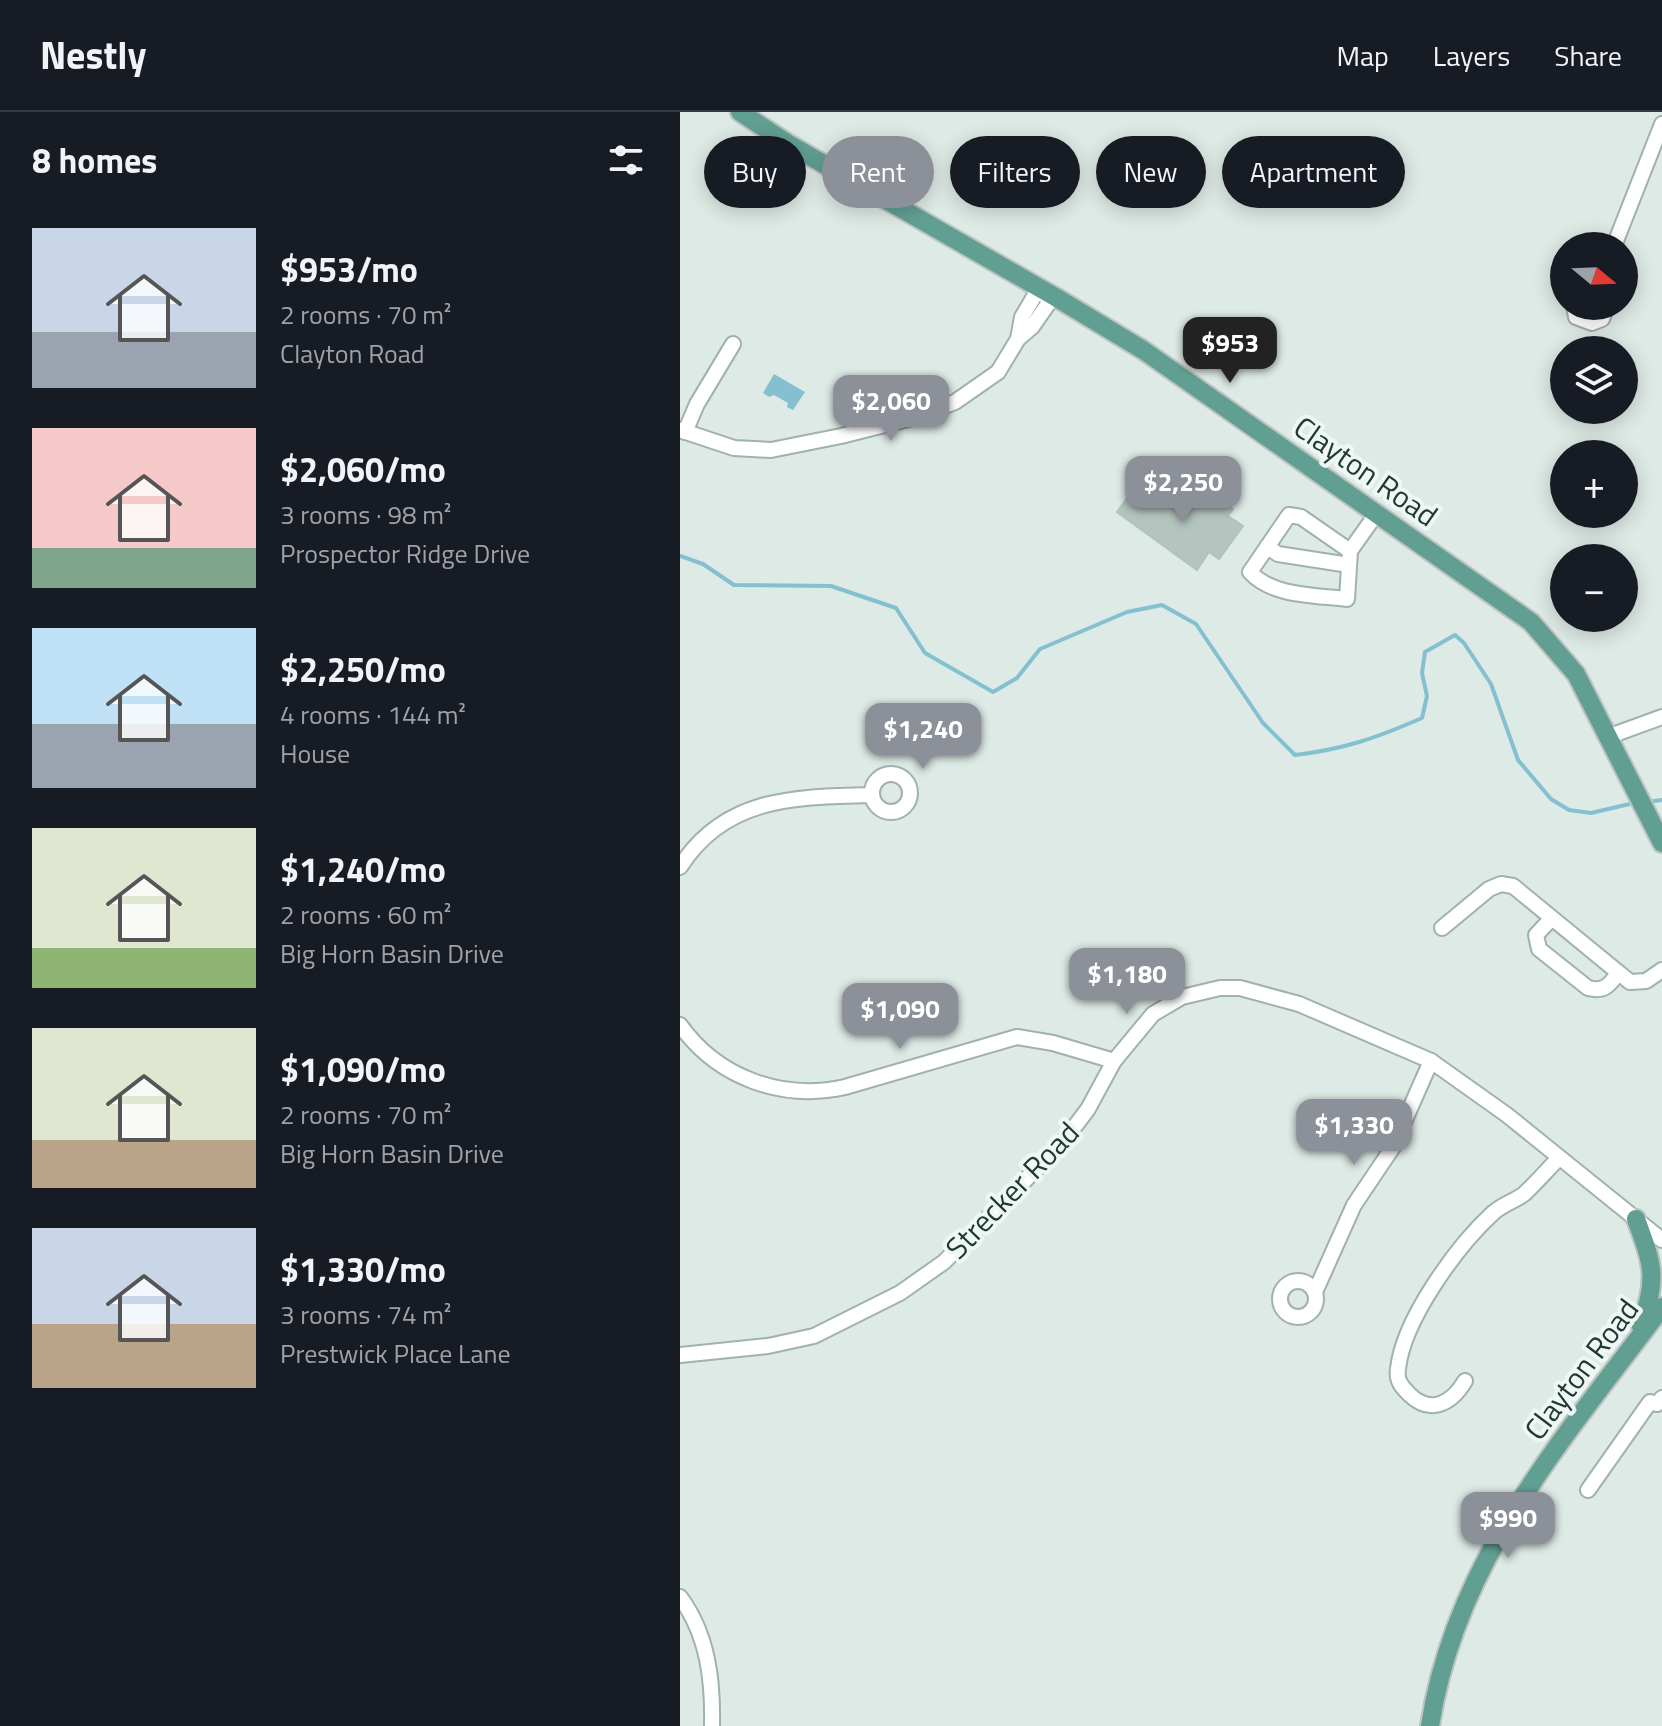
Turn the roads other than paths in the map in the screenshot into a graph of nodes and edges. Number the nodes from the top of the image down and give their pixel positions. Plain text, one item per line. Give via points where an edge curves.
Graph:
1 (740, 112) edge
2 (1662, 124) edge
3 (1620, 232) edge
4 (1046, 291) junction
5 (733, 344) dead end
6 (682, 431) edge
7 (1377, 513) junction
8 (1267, 547) junction
9 (1349, 558) junction
10 (1662, 717) edge
11 (1610, 736) junction
12 (872, 795) dead end
13 (1662, 843) edge
14 (681, 864) edge
15 (1551, 919) junction
16 (1442, 928) dead end
17 (1662, 970) edge
18 (1618, 973) junction
19 (680, 1025) edge
20 (1114, 1061) junction
21 (1431, 1061) junction
22 (1559, 1158) junction
23 (1636, 1219) junction
24 (1662, 1240) edge
25 (1315, 1292) dead end
26 (1662, 1307) edge
27 (1662, 1326) edge
28 (1634, 1344) junction
29 (680, 1355) edge
30 (1465, 1381) dead end
31 (1662, 1398) edge
32 (1588, 1490) dead end
33 (680, 1597) edge
34 (712, 1726) edge
35 (1430, 1726) edge

1 - 4 main road, Clayton Road
2 - 3 street
4 - 6 street via 1035,295 998,372 955,402 920,416 771,450 734,448
4 - 7 main road, Clayton Road via 1143,350
5 - 6 street
7 - 9 street
7 - 11 main road, Clayton Road via 1531,622 1576,674
8 - 9 street via 1278,554
8 - 9 street via 1289,515 1301,517
8 - 9 street via 1250,572 1261,583 1347,599
10 - 11 street
11 - 13 main road, Clayton Road
12 - 14 street via 801,797 751,808 716,827
15 - 16 street via 1513,886 1501,884
15 - 18 street
15 - 18 street via 1536,935 1539,949 1588,988 1607,988
17 - 18 street via 1646,981 1630,982
19 - 20 street via 692,1043 734,1074 802,1092 845,1087 1017,1037
20 - 21 street, Strecker Road via 1153,1014 1182,997 1240,988 1299,1004
20 - 29 street, Strecker Road via 1088,1109 1055,1151 944,1262 900,1293 814,1336
21 - 22 street, Strecker Road
21 - 25 street via 1393,1147 1354,1205
22 - 23 street, Strecker Road
22 - 30 street via 1521,1196 1490,1216 1415,1315 1397,1371 1400,1385 1420,1404 1432,1406 1458,1393
23 - 24 street, Strecker Road
23 - 28 main road via 1653,1284
26 - 28 main road, Clayton Road
27 - 28 main road
28 - 35 main road, Clayton Road via 1527,1489 1486,1557 1449,1645
31 - 32 street via 1657,1404 1650,1402
33 - 34 street via 707,1659

